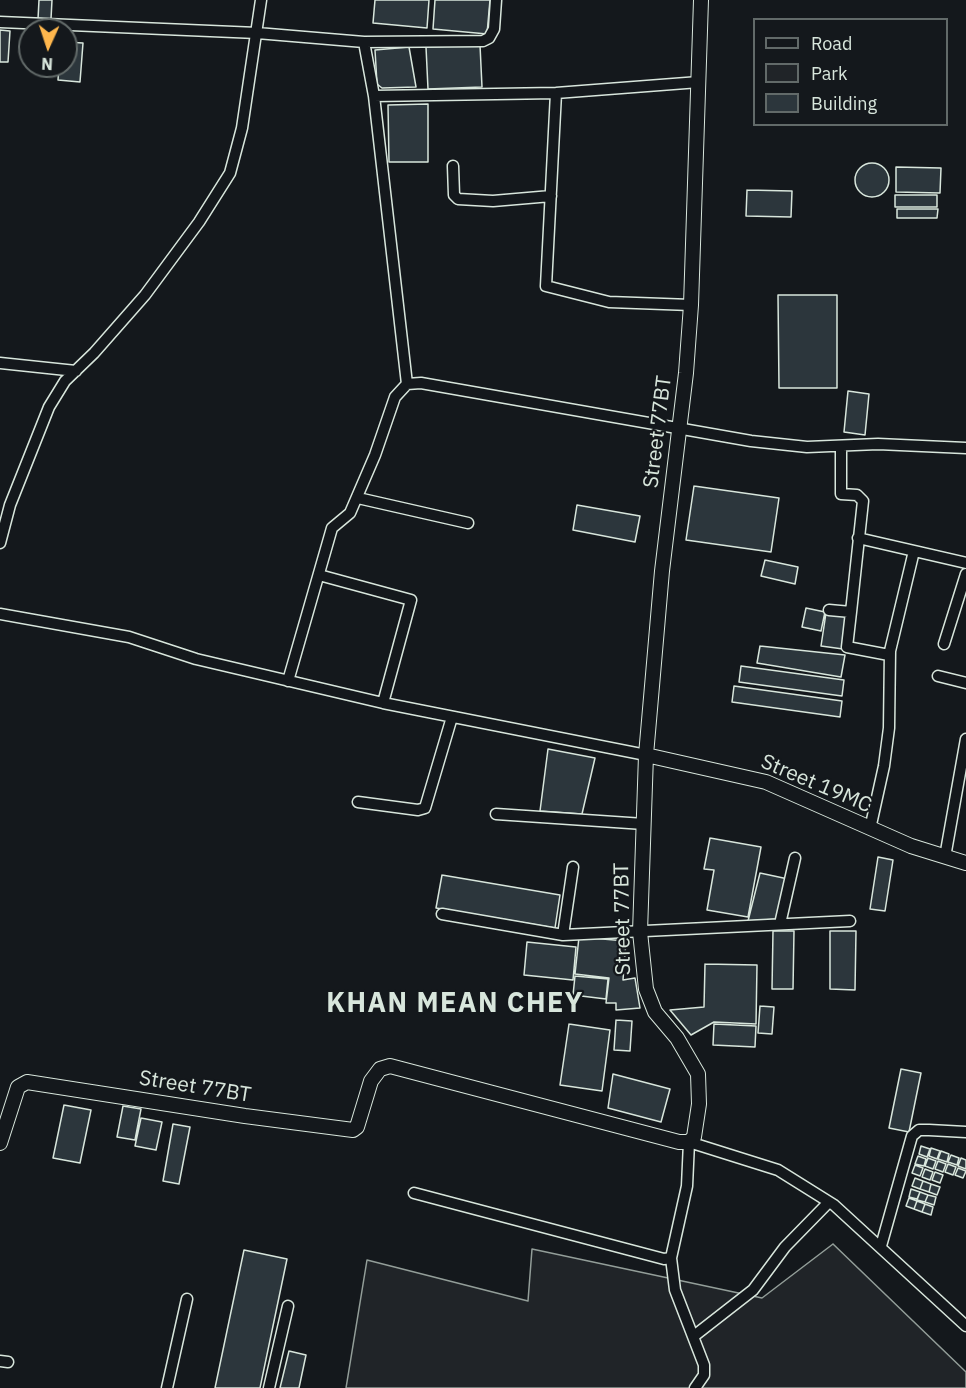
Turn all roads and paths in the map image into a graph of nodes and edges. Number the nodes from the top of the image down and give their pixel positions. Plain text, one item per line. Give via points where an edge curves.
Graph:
1 (261, 0) edge
2 (496, 0) edge
3 (701, 0) edge
4 (0, 22) edge
5 (257, 33) junction
6 (364, 42) junction
7 (699, 82) junction
8 (556, 93) junction
9 (374, 96) junction
10 (453, 166) dead end
11 (551, 196) junction
12 (691, 305) junction
13 (0, 363) edge
14 (76, 371) junction
15 (407, 384) junction
16 (681, 429) junction
17 (841, 447) junction
18 (966, 448) edge
19 (357, 498) junction
20 (468, 523) dead end
21 (858, 538) junction
22 (0, 543) edge
23 (914, 551) junction
24 (966, 563) edge
25 (966, 574) edge
26 (319, 575) junction
27 (829, 610) dead end
28 (850, 612) junction
29 (0, 614) edge
30 (944, 644) dead end
31 (889, 655) junction
32 (938, 676) dead end
33 (288, 681) junction
34 (966, 683) edge
35 (383, 703) junction
36 (452, 717) junction
37 (966, 739) edge
38 (645, 755) junction
39 (358, 802) dead end
40 (496, 814) dead end
41 (644, 824) junction
42 (870, 830) junction
43 (945, 857) junction
44 (795, 858) dead end
45 (966, 863) edge
46 (573, 867) dead end
47 (442, 914) dead end
48 (850, 921) dead end
49 (780, 924) junction
50 (640, 932) junction
51 (563, 935) junction
52 (966, 1132) edge
53 (689, 1142) junction
54 (0, 1143) edge
55 (414, 1192) dead end
56 (829, 1202) junction
57 (881, 1246) junction
58 (671, 1258) junction
59 (187, 1299) dead end
60 (288, 1306) dead end
61 (966, 1326) edge
62 (694, 1336) junction
63 (167, 1388) edge
64 (269, 1388) edge
65 (695, 1388) edge

1 - 5 street
2 - 6 street via 494,29 483,41
3 - 7 street, Street 77BT
4 - 5 street
5 - 6 street
5 - 14 street via 242,128 230,173 145,295
6 - 9 street
7 - 8 street
7 - 12 street, Street 77BT
8 - 9 street
8 - 11 street
9 - 15 street
10 - 11 street via 454,195 458,199 493,201
11 - 12 street via 546,286 609,302
12 - 16 street, Street 77BT
13 - 14 street
14 - 22 street via 49,407 10,505
15 - 16 street via 421,383
15 - 19 street via 394,397
16 - 17 street via 807,447
16 - 38 street, Street 77BT via 662,571
17 - 18 street via 878,444
17 - 21 street via 841,494 857,495 863,501
19 - 20 street
19 - 26 street via 350,513 332,528
21 - 23 street
21 - 28 street
23 - 24 street
23 - 31 street
25 - 30 street
26 - 33 street
26 - 35 street via 411,600
27 - 28 street
28 - 31 street via 847,647
29 - 33 street via 129,637 196,659
31 - 42 street via 889,728
32 - 34 street
33 - 35 street
35 - 36 street
36 - 38 street
36 - 39 street via 426,808
37 - 43 street
38 - 41 street, Street 77BT
38 - 42 street, Street 19MC via 766,782
40 - 41 street
41 - 50 street, Street 77BT
42 - 43 street, Street 19MC
43 - 45 street, Street 19MC
44 - 49 street
46 - 51 street
47 - 51 street
48 - 49 street
49 - 50 street
50 - 51 street
50 - 53 street, Street 77BT via 646,988 656,1011 698,1074 697,1130
52 - 57 street via 919,1130 912,1136
53 - 54 street, Street 77BT via 679,1143 390,1066 380,1069 371,1081 353,1130 27,1082 18,1087
53 - 56 street via 778,1170
53 - 58 street via 687,1186
55 - 58 street
56 - 57 street
56 - 62 street via 785,1247 753,1290
57 - 61 street
58 - 62 street via 675,1290
59 - 63 street
60 - 64 street
62 - 65 street via 704,1365 704,1375

